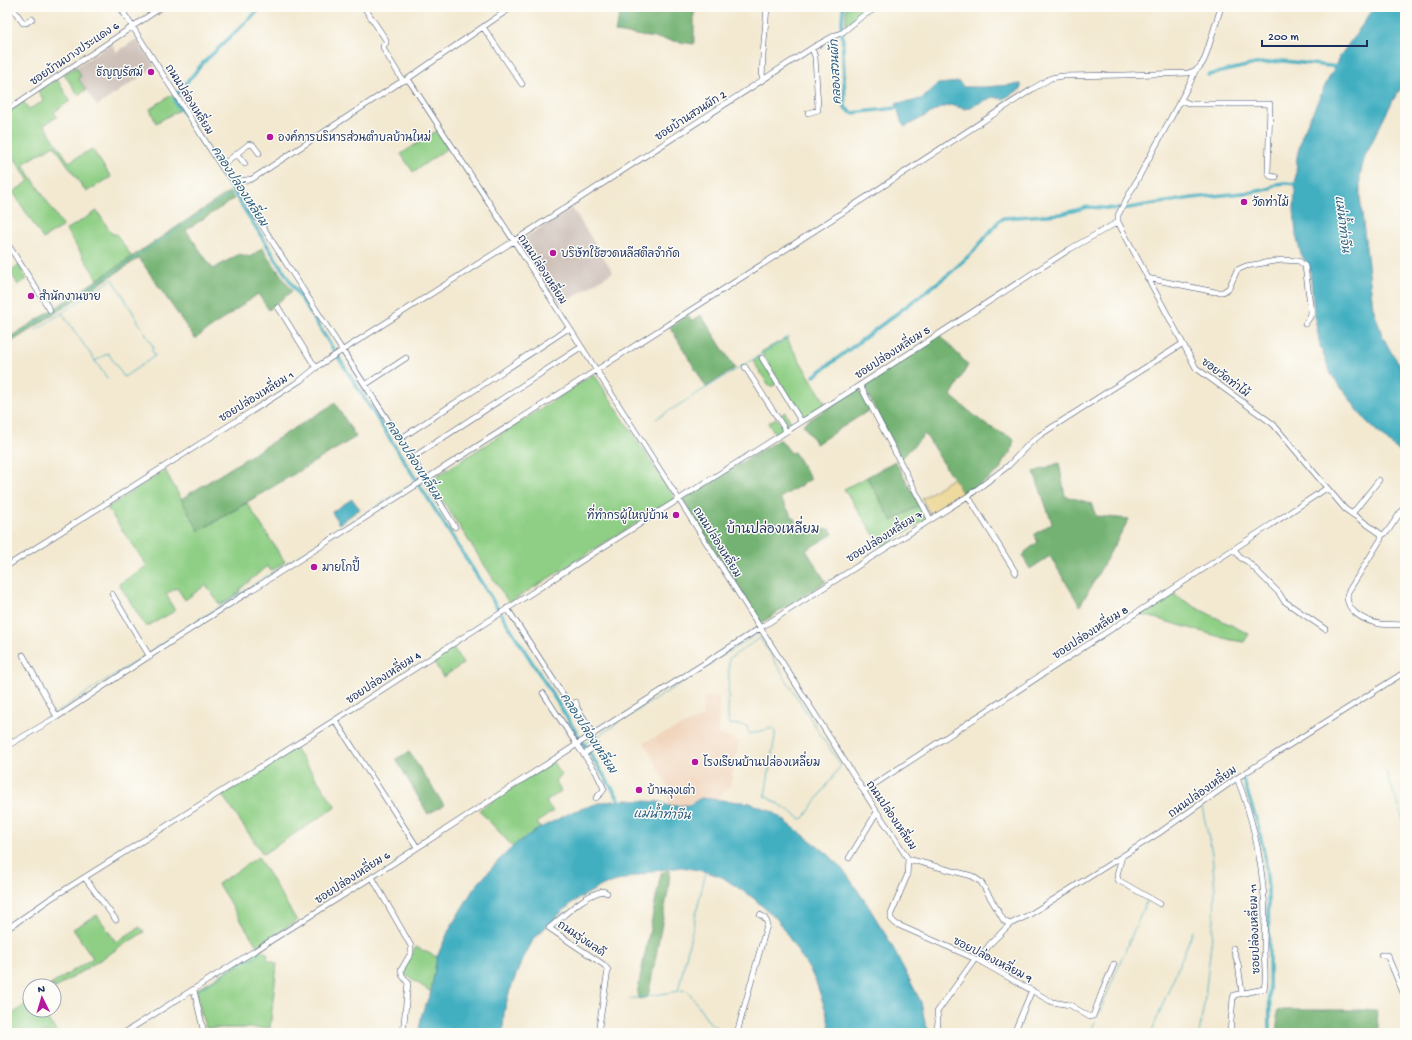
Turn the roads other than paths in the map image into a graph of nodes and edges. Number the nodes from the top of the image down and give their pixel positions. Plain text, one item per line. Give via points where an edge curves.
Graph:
1 (12, 7) edge
2 (120, 7) edge
3 (162, 7) edge
4 (364, 7) edge
5 (512, 7) edge
6 (767, 7) edge
7 (878, 7) edge
8 (1221, 7) edge
9 (32, 19) dead end
10 (132, 27) junction
11 (483, 27) junction
12 (812, 48) junction
13 (1195, 71) junction
14 (762, 80) junction
15 (405, 81) junction
16 (522, 84) dead end
17 (1181, 100) junction
18 (7, 110) edge
19 (808, 113) dead end
20 (259, 153) dead end
21 (237, 154) junction
22 (245, 164) dead end
23 (221, 166) junction
24 (1276, 177) dead end
25 (234, 180) junction
26 (1118, 222) junction
27 (514, 241) junction
28 (7, 243) edge
29 (1147, 278) junction
30 (278, 307) dead end
31 (50, 310) dead end
32 (1305, 324) dead end
33 (569, 328) junction
34 (1182, 344) junction
35 (581, 348) junction
36 (340, 352) junction
37 (406, 358) dead end
38 (762, 358) dead end
39 (745, 366) dead end
40 (316, 368) junction
41 (596, 370) junction
42 (860, 385) junction
43 (365, 386) junction
44 (801, 421) junction
45 (786, 431) junction
46 (400, 439) junction
47 (412, 458) junction
48 (426, 480) junction
49 (1379, 480) dead end
50 (1327, 488) junction
51 (968, 496) junction
52 (678, 498) junction
53 (1405, 506) edge
54 (1352, 514) junction
55 (930, 519) junction
56 (455, 527) dead end
57 (1381, 536) junction
58 (1234, 549) junction
59 (7, 565) edge
60 (1016, 573) dead end
61 (112, 594) dead end
62 (507, 608) junction
63 (1405, 625) edge
64 (760, 628) junction
65 (1325, 629) dead end
66 (148, 654) junction
67 (23, 655) dead end
68 (1405, 672) edge
69 (543, 693) dead end
70 (576, 702) dead end
71 (57, 717) junction
72 (335, 720) junction
73 (7, 735) edge
74 (590, 736) junction
75 (9, 744) edge
76 (578, 744) junction
77 (595, 747) junction
78 (585, 753) junction
79 (604, 758) dead end
80 (1237, 778) junction
81 (864, 792) junction
82 (596, 798) dead end
83 (877, 812) junction
84 (417, 847) junction
85 (1122, 856) junction
86 (849, 858) dead end
87 (908, 859) junction
88 (372, 877) junction
89 (85, 878) junction
90 (607, 893) dead end
91 (1160, 904) dead end
92 (760, 915) dead end
93 (116, 920) dead end
94 (1010, 924) junction
95 (7, 929) edge
96 (1233, 948) dead end
97 (1382, 955) dead end
98 (977, 959) junction
99 (1114, 964) dead end
100 (194, 990) junction
101 (1032, 990) junction
102 (1242, 993) junction
103 (1405, 997) edge
104 (937, 1031) dead end
105 (124, 1033) edge
106 (204, 1033) edge
107 (403, 1033) edge
108 (598, 1033) edge
109 (737, 1033) edge
110 (1014, 1033) edge
111 (1230, 1033) edge

1 - 9 street via 23,23
2 - 10 street, ถนนปล่องเหลี่ยม
3 - 10 street, ซอยบ้านบางประแดง 6
4 - 15 street, ถนนปล่องเหลี่ยม via 386,40 384,50
5 - 11 street
6 - 14 street
7 - 12 street, ซอยบ้านสวนผัก 2 via 841,33
8 - 13 street via 1206,58 1202,66
10 - 18 street, ซอยบ้านบางประแดง 6
10 - 23 street, ถนนปล่องเหลี่ยม
11 - 15 street
11 - 16 street
12 - 14 street, ซอยบ้านสวนผัก 2
12 - 19 street via 815,57 818,110
13 - 17 street
13 - 41 street via 1051,78
14 - 27 street, ซอยบ้านสวนผัก 2
15 - 25 street via 252,179
15 - 27 street, ถนนปล่องเหลี่ยม via 412,84
17 - 24 street via 1190,104 1270,104 1268,172 1270,176
17 - 26 street via 1117,218
20 - 21 street via 251,144
21 - 22 street
21 - 23 street
23 - 25 street, ถนนปล่องเหลี่ยม
25 - 36 street, ถนนปล่องเหลี่ยม
26 - 29 street, ซอยวัดท่าไม้
26 - 42 street, ซอยปล่องเหลี่ยม 5 via 1070,249
27 - 33 street, ถนนปล่องเหลี่ยม
27 - 36 street, ซอยปล่องเหลี่ยม 1
28 - 31 street
29 - 32 street via 1204,291 1223,292 1229,288 1238,270 1246,266 1282,260 1299,261 1305,266 1311,306 1310,317
29 - 34 street, ซอยวัดท่าไม้
30 - 40 street
33 - 35 street, ถนนปล่องเหลี่ยม
33 - 46 street
34 - 50 street, ซอยวัดท่าไม้ via 1198,370 1273,424
34 - 51 street, ซอยปล่องเหลี่ยม 7 via 1040,435 1008,466
35 - 41 street, ถนนปล่องเหลี่ยม
35 - 47 street
36 - 40 street, ซอยปล่องเหลี่ยม 1
36 - 43 street, ถนนปล่องเหลี่ยม
37 - 43 street
38 - 44 street
39 - 45 street
40 - 59 street, ซอยปล่องเหลี่ยม 1 via 301,380
41 - 48 street
41 - 52 street, ถนนปล่องเหลี่ยม
42 - 44 street, ซอยปล่องเหลี่ยม 5
42 - 55 street
43 - 46 street, ถนนปล่องเหลี่ยม
44 - 45 street, ซอยปล่องเหลี่ยม 5
45 - 52 street, ซอยปล่องเหลี่ยม 5
46 - 47 street, ถนนปล่องเหลี่ยม
47 - 48 street, ถนนปล่องเหลี่ยม
48 - 56 street, ถนนปล่องเหลี่ยม
48 - 66 street via 184,634
49 - 54 street
50 - 54 street, ซอยวัดท่าไม้
50 - 58 street, ซอยปล่องเหลี่ยม 8
51 - 55 street, ซอยปล่องเหลี่ยม 7
51 - 60 street
52 - 62 street, ซอยปล่องเหลี่ยม 4
52 - 64 street, ถนนปล่องเหลี่ยม
53 - 57 street via 1387,532
54 - 57 street, ซอยวัดท่าไม้
55 - 64 street, ซอยปล่องเหลี่ยม 7
57 - 63 street via 1348,592 1347,601 1352,610 1368,620 1381,624
58 - 65 street via 1284,601
58 - 81 street, ซอยปล่องเหลี่ยม 8
61 - 66 street
62 - 72 street, ซอยปล่องเหลี่ยม 4
62 - 74 street
64 - 74 street, ซอยปล่องเหลี่ยม 7
64 - 81 street, ถนนปล่องเหลี่ยม
66 - 71 street
67 - 71 street
68 - 80 street, ถนนปล่องเหลี่ยม
69 - 76 street
70 - 74 street
71 - 75 street
72 - 84 street
72 - 89 street, ซอยปล่องเหลี่ยม 4
73 - 75 street
74 - 76 street, ซอยปล่องเหลี่ยม 6
74 - 77 street
76 - 78 street
76 - 84 street, ซอยปล่องเหลี่ยม 6
77 - 78 street
77 - 79 street
78 - 82 street via 604,788
80 - 85 street, ถนนปล่องเหลี่ยม
80 - 102 street, ซอยปล่องเหลี่ยม 11 via 1256,844 1265,899 1264,989
81 - 83 street, ถนนปล่องเหลี่ยม
83 - 86 street
83 - 87 street, ถนนปล่องเหลี่ยม
84 - 88 street, ซอยปล่องเหลี่ยม 6
85 - 91 street via 1118,880
85 - 94 street, ถนนปล่องเหลี่ยม via 1029,915
87 - 94 street, ถนนปล่องเหลี่ยม via 972,876 981,882 1004,921
87 - 98 street, ซอยปล่องเหลี่ยม 9 via 907,876 891,914 892,921
88 - 100 street, ซอยปล่องเหลี่ยม 6
88 - 107 street via 411,946 411,952 401,970 408,983
89 - 93 street
89 - 95 street, ซอยปล่องเหลี่ยม 4
90 - 108 street, ถนนรุ่งผลดี via 603,891 591,896 549,928 608,970
92 - 109 street via 764,917 767,925
94 - 98 street
96 - 102 street
97 - 103 street via 1386,955
98 - 101 street, ซอยปล่องเหลี่ยม 9
98 - 104 street via 937,1012
99 - 101 street, ซอยปล่องเหลี่ยม 9 via 1091,1017 1070,1005 1052,1002
100 - 105 street, ซอยปล่องเหลี่ยม 6
100 - 106 street
101 - 110 street
102 - 111 street via 1234,995 1233,998

